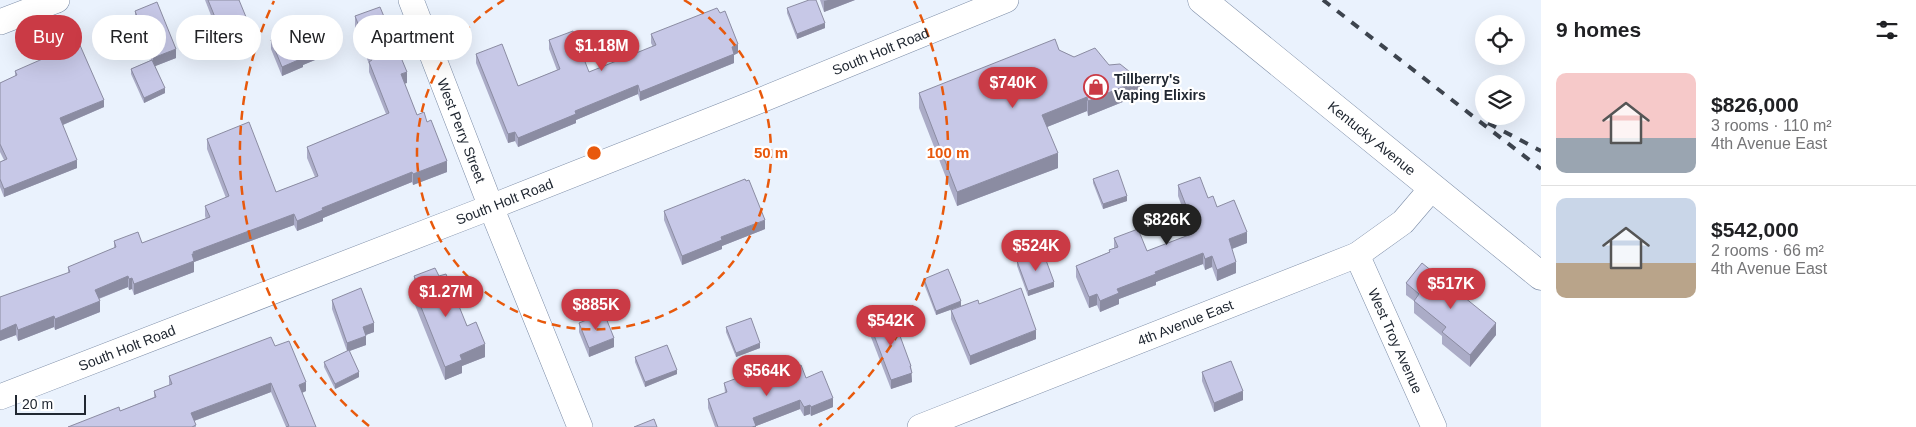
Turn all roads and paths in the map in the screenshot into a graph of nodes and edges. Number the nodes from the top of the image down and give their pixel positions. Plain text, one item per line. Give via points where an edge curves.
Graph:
1 (57, 0) edge
2 (411, 0) edge
3 (1006, 0) edge
4 (1202, 0) edge
5 (0, 22) edge
6 (1432, 188) junction
7 (491, 207) junction
8 (1357, 255) junction
9 (1541, 276) edge
10 (0, 397) edge
11 (580, 427) edge
12 (920, 427) edge
13 (1434, 427) edge

1 - 5 street
2 - 7 street, West Perry Street
3 - 7 street, South Holt Road
4 - 6 main road, Kentucky Avenue
6 - 8 street, 4th Avenue East via 1403,222
6 - 9 main road, Kentucky Avenue
7 - 10 street, South Holt Road
7 - 11 street, West Perry Street
8 - 12 street, 4th Avenue East
8 - 13 street, West Troy Avenue

